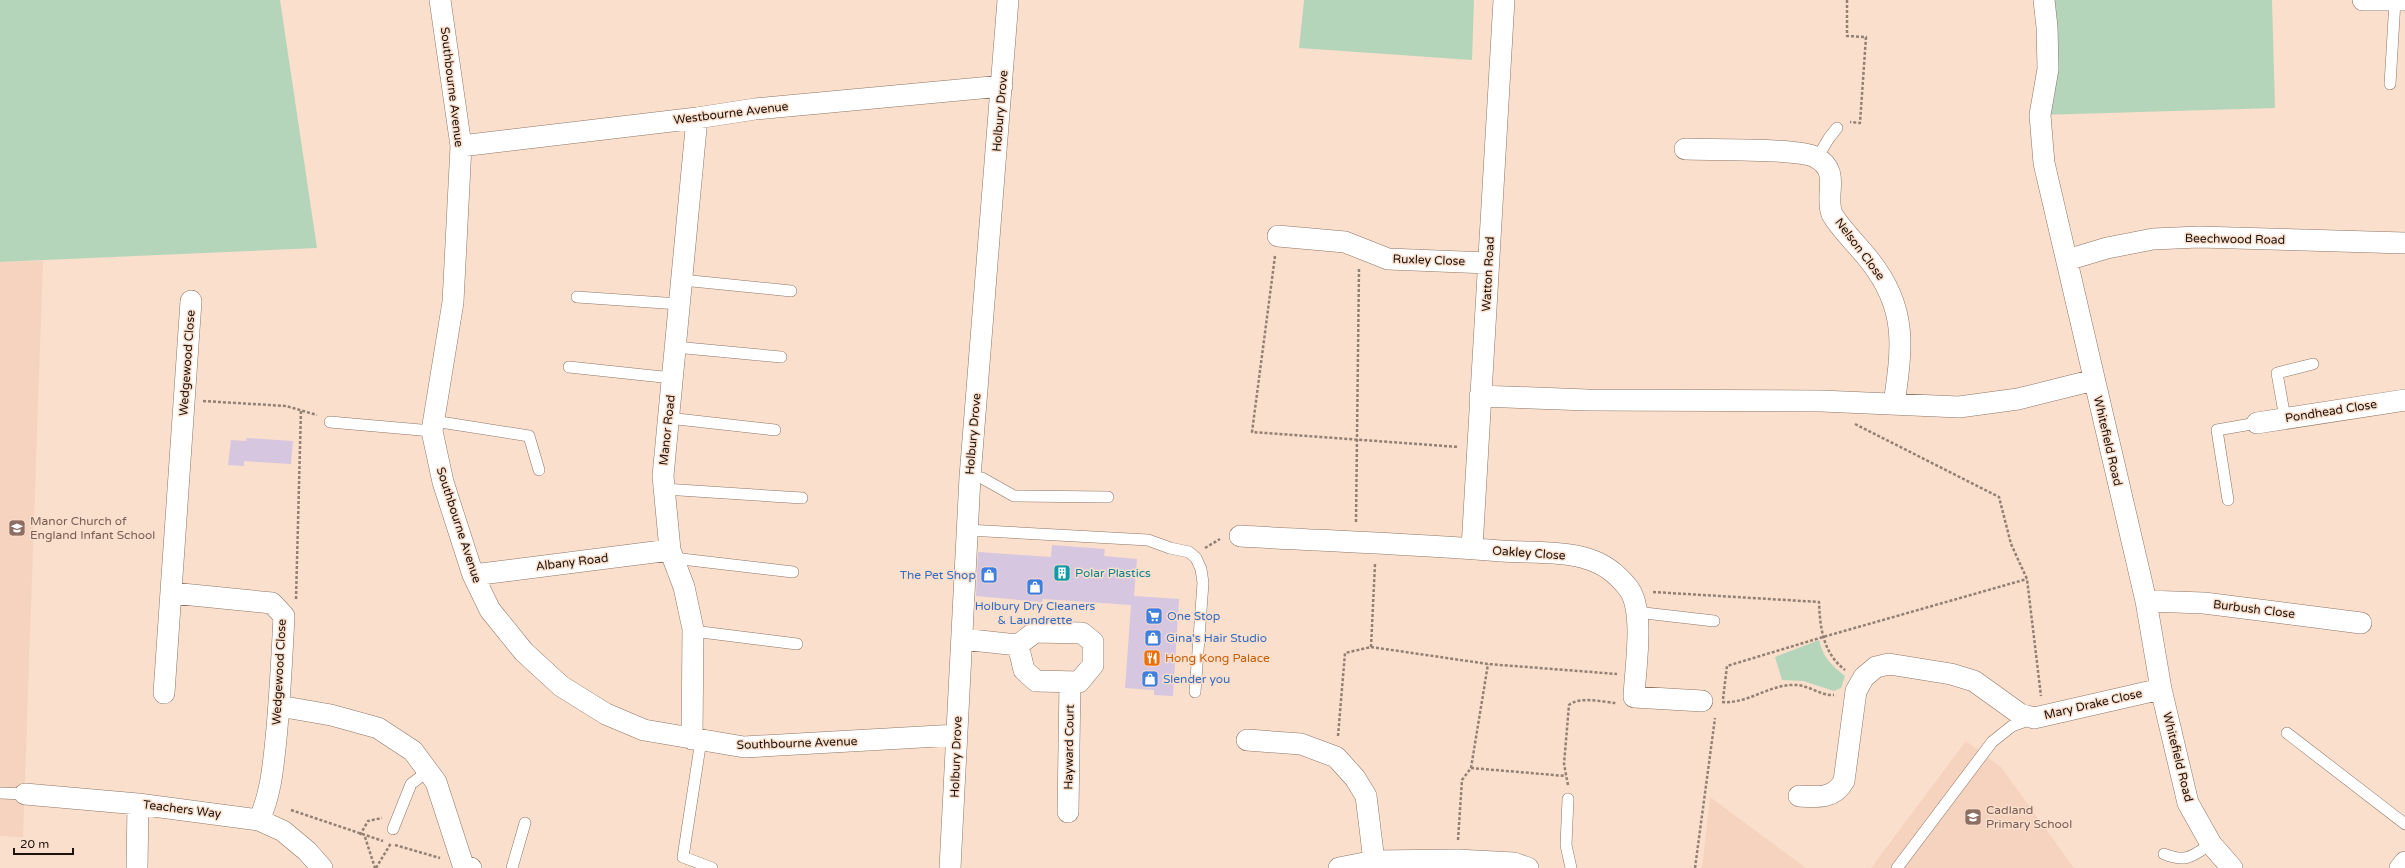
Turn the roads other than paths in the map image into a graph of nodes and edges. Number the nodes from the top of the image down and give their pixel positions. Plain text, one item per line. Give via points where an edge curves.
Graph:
1 (440, 0) edge
2 (1008, 0) edge
3 (1504, 0) edge
4 (2044, 0) edge
5 (2363, 0) edge
6 (2400, 1) edge
7 (2390, 84) dead end
8 (1002, 86) junction
9 (697, 118) junction
10 (1838, 128) road end
11 (461, 146) junction
12 (1685, 149) dead end
13 (1817, 158) junction
14 (1278, 236) road end
15 (2405, 243) edge
16 (2067, 260) junction
17 (1488, 263) junction
18 (682, 280) junction
19 (791, 291) dead end
20 (577, 297) dead end
21 (191, 301) dead end
22 (679, 304) junction
23 (675, 347) junction
24 (781, 358) dead end
25 (2313, 364) dead end
26 (569, 367) dead end
27 (672, 378) junction
28 (2094, 380) junction
29 (1480, 396) junction
30 (2405, 400) edge
31 (1894, 404) junction
32 (668, 418) junction
33 (2285, 418) junction
34 (330, 422) road end
35 (2257, 423) joint
36 (433, 426) junction
37 (775, 430) dead end
38 (539, 470) dead end
39 (970, 477) junction
40 (664, 489) junction
41 (1108, 497) dead end
42 (802, 498) dead end
43 (2228, 500) dead end
44 (967, 530) junction
45 (1240, 536) road end
46 (1472, 548) junction
47 (671, 554) junction
48 (793, 572) dead end
49 (473, 575) junction
50 (172, 593) junction
51 (2146, 602) junction
52 (1636, 612) junction
53 (1714, 621) dead end
54 (2361, 623) dead end
55 (693, 631) junction
56 (962, 639) junction
57 (796, 644) dead end
58 (1018, 645) junction
59 (1070, 682) junction
60 (2161, 689) junction
61 (1195, 692) dead end
62 (164, 693) dead end
63 (1710, 701) road end
64 (279, 706) junction
65 (2039, 716) junction
66 (2287, 733) dead end
67 (957, 735) junction
68 (697, 740) junction
69 (1247, 740) dead end
70 (428, 771) junction
71 (0, 793) edge
72 (25, 794) joint
73 (1799, 796) dead end
74 (1568, 799) road end
75 (138, 804) junction
76 (263, 811) junction
77 (1068, 812) dead end
78 (525, 823) dead end
79 (2405, 824) edge
80 (393, 829) dead end
81 (2211, 844) junction
82 (2164, 854) dead end
83 (1374, 861) junction
84 (2405, 862) edge
85 (467, 867) edge
86 (137, 868) edge
87 (322, 868) edge
88 (512, 868) edge
89 (712, 868) edge
90 (950, 868) edge
91 (1340, 868) edge
92 (1528, 868) edge
93 (1571, 868) edge
94 (1897, 868) edge
95 (2232, 868) edge
96 (2400, 868) edge

1 - 11 street, Southbourne Avenue
2 - 8 street, Holbury Drove
3 - 17 street, Watton Road
4 - 16 street, Whitefield Road via 2048,69 2040,115 2044,163
5 - 6 street
6 - 7 lane
8 - 9 street, Westbourne Avenue via 755,109
8 - 39 street, Holbury Drove
9 - 11 street, Westbourne Avenue
9 - 18 street, Manor Road
10 - 13 lane
11 - 36 street, Southbourne Avenue via 453,302
12 - 13 street via 1794,153
13 - 31 street, Nelson Close via 1825,163 1830,173 1832,213 1883,278 1896,308 1902,338
14 - 17 street, Ruxley Close via 1345,242 1388,259
15 - 16 street, Beechwood Road via 2199,237 2153,240 2107,248
16 - 28 street, Whitefield Road
17 - 29 street, Watton Road
18 - 19 lane
18 - 22 street, Manor Road
20 - 22 lane
21 - 50 street, Wedgewood Close
22 - 23 street, Manor Road
23 - 24 lane
23 - 27 street, Manor Road
25 - 33 lane via 2277,373
26 - 27 lane
27 - 32 street, Manor Road
28 - 31 street via 2018,399 1959,407
28 - 51 street, Whitefield Road
29 - 31 street
29 - 46 street, Watton Road
30 - 33 street, Pondhead Close
32 - 37 lane
32 - 40 street, Manor Road
33 - 35 street, Pondhead Close
34 - 36 lane
35 - 43 lane via 2217,430
36 - 38 lane via 529,436
36 - 49 street, Southbourne Avenue via 444,482
39 - 41 lane via 982,478 1014,496
39 - 44 street, Holbury Drove
40 - 42 lane
40 - 47 street, Manor Road
44 - 56 street, Holbury Drove
44 - 61 lane via 1148,540 1189,552 1196,558 1202,583
45 - 46 street, Oakley Close
46 - 52 street, Oakley Close via 1588,558 1606,567 1630,590
47 - 48 lane
47 - 49 street, Albany Road
47 - 55 street, Manor Road via 684,587
49 - 68 street, Southbourne Avenue via 490,610 524,652 561,686 606,714 644,730
50 - 62 street, Wedgewood Close
50 - 64 street, Wedgewood Close via 272,603 284,616
51 - 54 street, Burbush Close via 2204,603
51 - 60 street, Whitefield Road
52 - 53 lane
52 - 63 street, Oakley Close via 1634,697
55 - 57 lane
55 - 68 street, Manor Road
56 - 58 street
56 - 67 street, Holbury Drove
58 - 59 street via 1024,670 1036,681
58 - 59 street via 1034,632 1082,633 1093,642 1093,665 1079,682
59 - 77 street, Hayward Court
60 - 65 street, Mary Drake Close
60 - 81 street, Whitefield Road via 2188,803
64 - 70 street via 331,715 378,728 413,751
64 - 76 street, Wedgewood Close
65 - 73 street, Mary Drake Close via 2020,714 1974,682 1951,674 1889,664 1876,667 1859,686 1844,781 1839,791 1829,796
65 - 94 lane via 2012,726 1992,742
66 - 79 lane
67 - 68 street, Southbourne Avenue via 744,747
67 - 90 street, Holbury Drove
68 - 89 lane via 683,856
69 - 83 street via 1301,744 1336,757 1356,778 1366,796
70 - 80 lane via 411,784
70 - 85 street via 436,782
71 - 72 lane
72 - 75 street, Teachers Way
74 - 93 lane via 1566,838
75 - 76 street, Teachers Way
75 - 86 street
76 - 87 street, Teachers Way via 307,850
78 - 88 lane
81 - 82 lane via 2188,858 2177,859
81 - 95 street, Whitefield Road
83 - 91 street
83 - 92 street via 1457,860 1514,863
84 - 96 street

